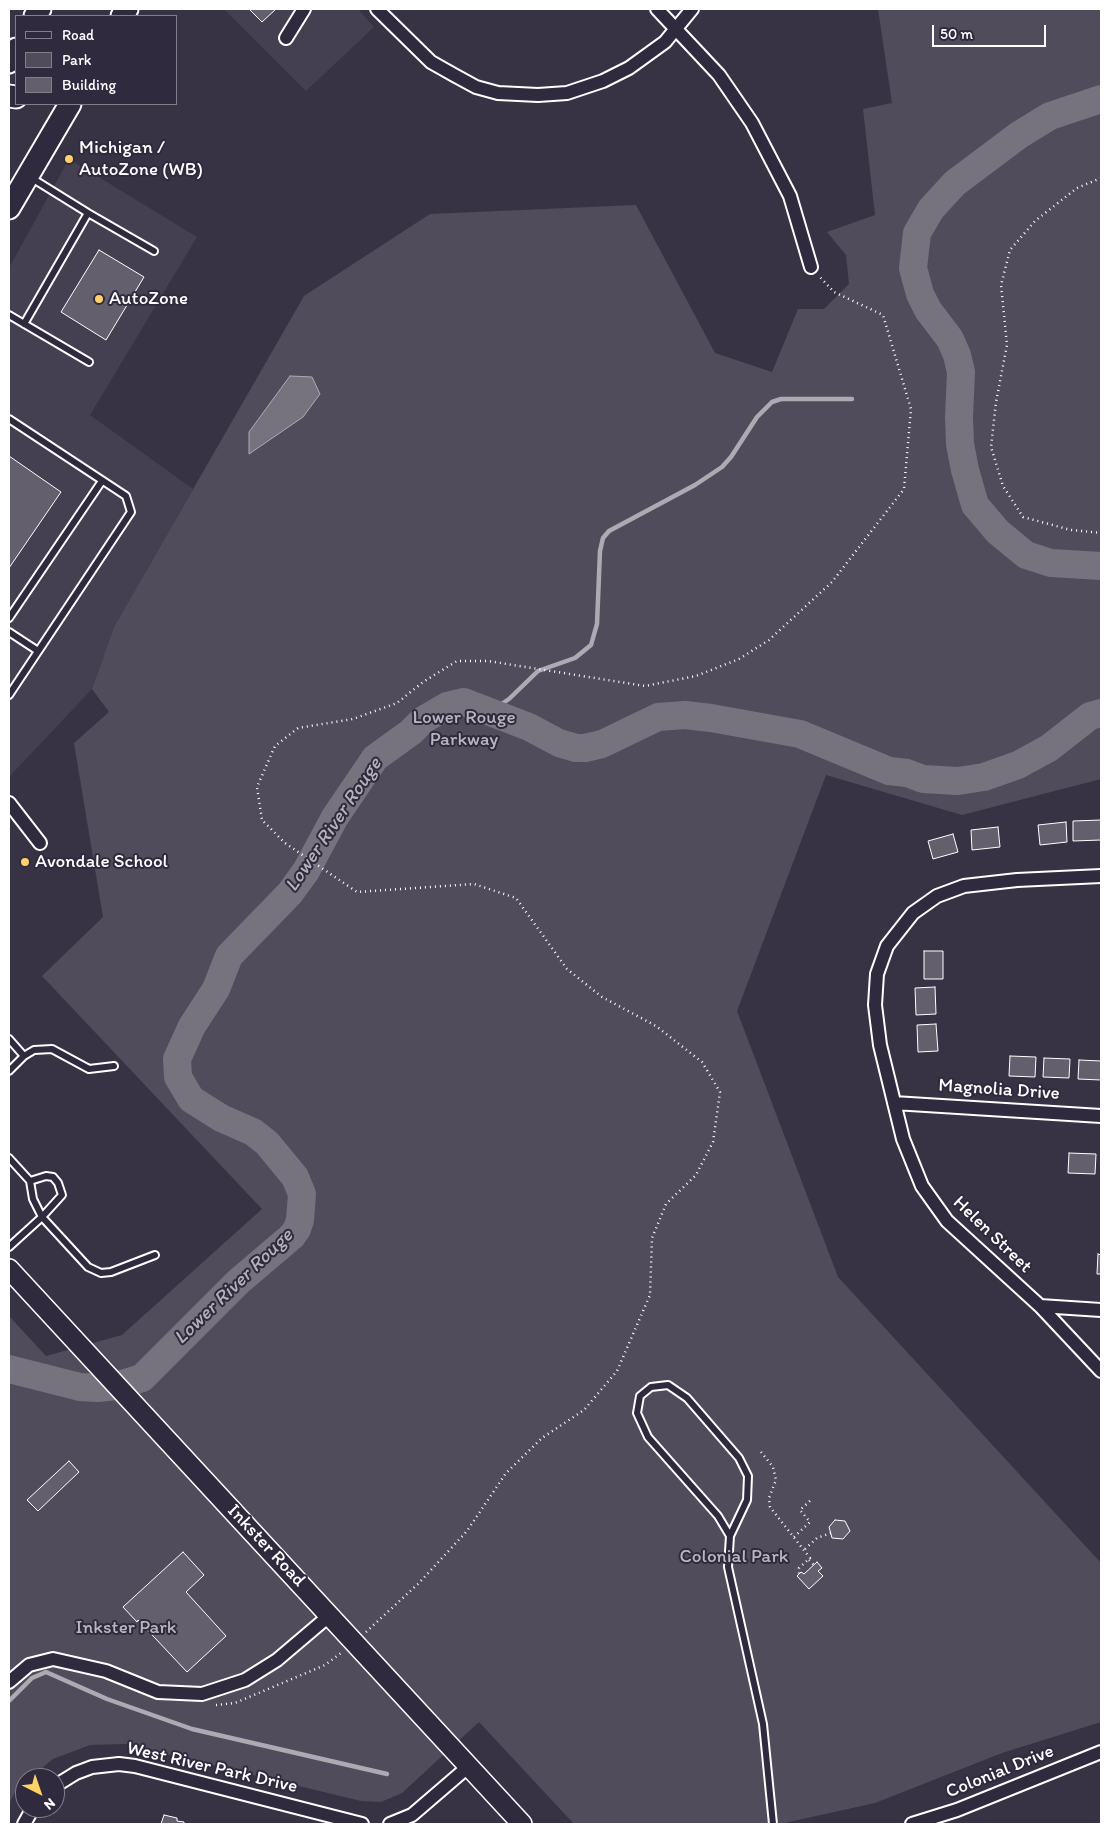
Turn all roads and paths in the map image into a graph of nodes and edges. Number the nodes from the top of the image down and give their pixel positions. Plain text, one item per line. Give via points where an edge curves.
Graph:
1 (304, 9) edge
2 (377, 9) edge
3 (657, 9) edge
4 (692, 9) edge
5 (677, 29) junction
6 (286, 38) dead end
7 (15, 51) edge
8 (9, 62) edge
9 (69, 105) edge
10 (28, 175) junction
11 (1101, 178) edge
12 (9, 208) edge
13 (88, 213) junction
14 (154, 251) dead end
15 (811, 266) joint
16 (9, 314) edge
17 (24, 324) junction
18 (89, 362) dead end
19 (9, 419) edge
20 (102, 481) junction
21 (1101, 533) edge
22 (9, 618) edge
23 (9, 632) edge
24 (38, 651) junction
25 (9, 695) edge
26 (9, 804) edge
27 (40, 843) dead end
28 (1101, 876) edge
29 (9, 1039) edge
30 (24, 1056) junction
31 (114, 1066) dead end
32 (9, 1071) edge
33 (894, 1103) junction
34 (1101, 1116) edge
35 (9, 1158) edge
36 (30, 1181) junction
37 (42, 1217) junction
38 (9, 1247) edge
39 (155, 1255) dead end
40 (9, 1269) edge
41 (1040, 1306) junction
42 (1101, 1310) edge
43 (1101, 1371) edge
44 (762, 1452) dead end
45 (812, 1499) dead end
46 (831, 1533) dead end
47 (730, 1536) junction
48 (794, 1537) junction
49 (805, 1549) junction
50 (809, 1560) junction
51 (814, 1565) dead end
52 (799, 1574) dead end
53 (330, 1615) junction
54 (369, 1628) dead end
55 (9, 1682) edge
56 (1101, 1752) edge
57 (469, 1766) junction
58 (65, 1780) edge
59 (362, 1824) edge
60 (390, 1824) edge
61 (522, 1824) edge
62 (773, 1824) edge
63 (912, 1824) edge

1 - 6 street
2 - 5 street via 431,62 476,87 498,93 567,93 602,81 653,52
3 - 5 street
4 - 5 street
5 - 15 street via 719,75 766,146 790,196
7 - 8 main road
9 - 10 main road
10 - 12 main road
10 - 13 lane
11 - 21 path via 1077,188 1035,221 1010,250 1001,285 1007,345 991,447 1003,486 1023,516 1071,530
13 - 14 lane
13 - 17 lane
15 - 54 path via 834,292 883,315 912,409 904,488 832,582 769,640 739,659 696,676 645,686 488,661 457,661 423,682 398,704 352,719 298,728 275,746 257,787 262,820 285,843 357,892 474,884 516,898 567,969 602,997 656,1026 702,1062 720,1092 713,1142 696,1175 666,1204 652,1238 650,1295 617,1371 584,1410 542,1438 506,1473 467,1531 419,1583
16 - 17 lane
17 - 18 lane
19 - 20 lane
20 - 22 lane
20 - 24 lane via 126,496 132,512
23 - 24 lane
24 - 25 lane
26 - 27 street
28 - 33 street, Helen Street via 964,886 923,904 902,924 887,946 876,987 876,1022
29 - 30 lane
30 - 31 lane via 34,1050 52,1049 89,1069
30 - 32 lane
33 - 34 street, Magnolia Drive
33 - 41 street, Helen Street via 911,1163 937,1209 958,1233
35 - 36 lane
36 - 37 lane via 33,1199
36 - 37 lane via 53,1177 61,1188 59,1201
37 - 38 lane
37 - 39 lane via 95,1271 111,1272
40 - 53 main road, Inkster Road
41 - 42 street
41 - 43 street, Helen Street
44 - 48 path via 773,1467 776,1480 769,1498 770,1507
45 - 48 path via 800,1510 810,1522
46 - 49 path via 817,1538
47 - 47 lane via 747,1500 748,1476 742,1464 687,1398 668,1386 651,1387 640,1396 637,1413 648,1437 718,1516
47 - 62 lane via 728,1567 763,1724
48 - 49 path
49 - 50 path
50 - 51 path
50 - 52 path via 799,1568
53 - 55 street via 277,1660 245,1680 202,1694 158,1692 106,1671 52,1659 29,1665
53 - 57 main road, Inkster Road
56 - 63 street, Colonial Drive via 957,1810
57 - 60 street via 412,1815
57 - 61 main road, Inkster Road
58 - 59 street, West River Park Drive via 92,1767 135,1766

